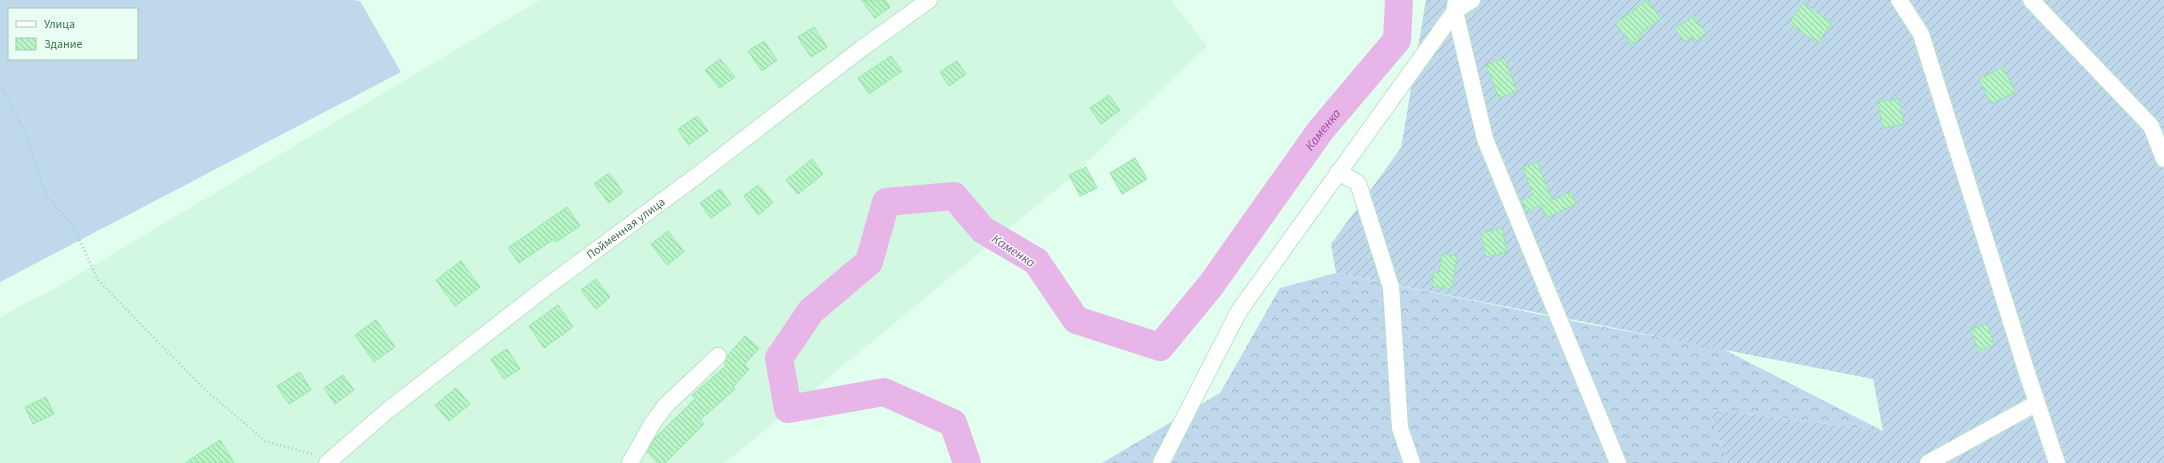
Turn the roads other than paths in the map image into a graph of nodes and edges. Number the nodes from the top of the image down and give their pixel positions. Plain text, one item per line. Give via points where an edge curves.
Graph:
1 (929, 0) edge
2 (1472, 0) edge
3 (1899, 0) edge
4 (2031, 0) edge
5 (1455, 5) edge
6 (2164, 159) edge
7 (1338, 172) junction
8 (718, 356) dead end
9 (2037, 403) junction
10 (330, 462) edge
11 (630, 463) edge
12 (1161, 463) edge
13 (1412, 463) edge
14 (1618, 463) edge
15 (1928, 463) edge
16 (2058, 463) edge

1 - 10 street, Пойменная улица via 545,288 387,411
2 - 5 street
3 - 9 street via 1921,34
4 - 6 street via 2151,126
5 - 7 street
5 - 14 street via 1485,139
7 - 12 street via 1239,311
7 - 13 street via 1358,182 1391,287 1400,428
8 - 11 street via 666,405
9 - 15 street
9 - 16 street

